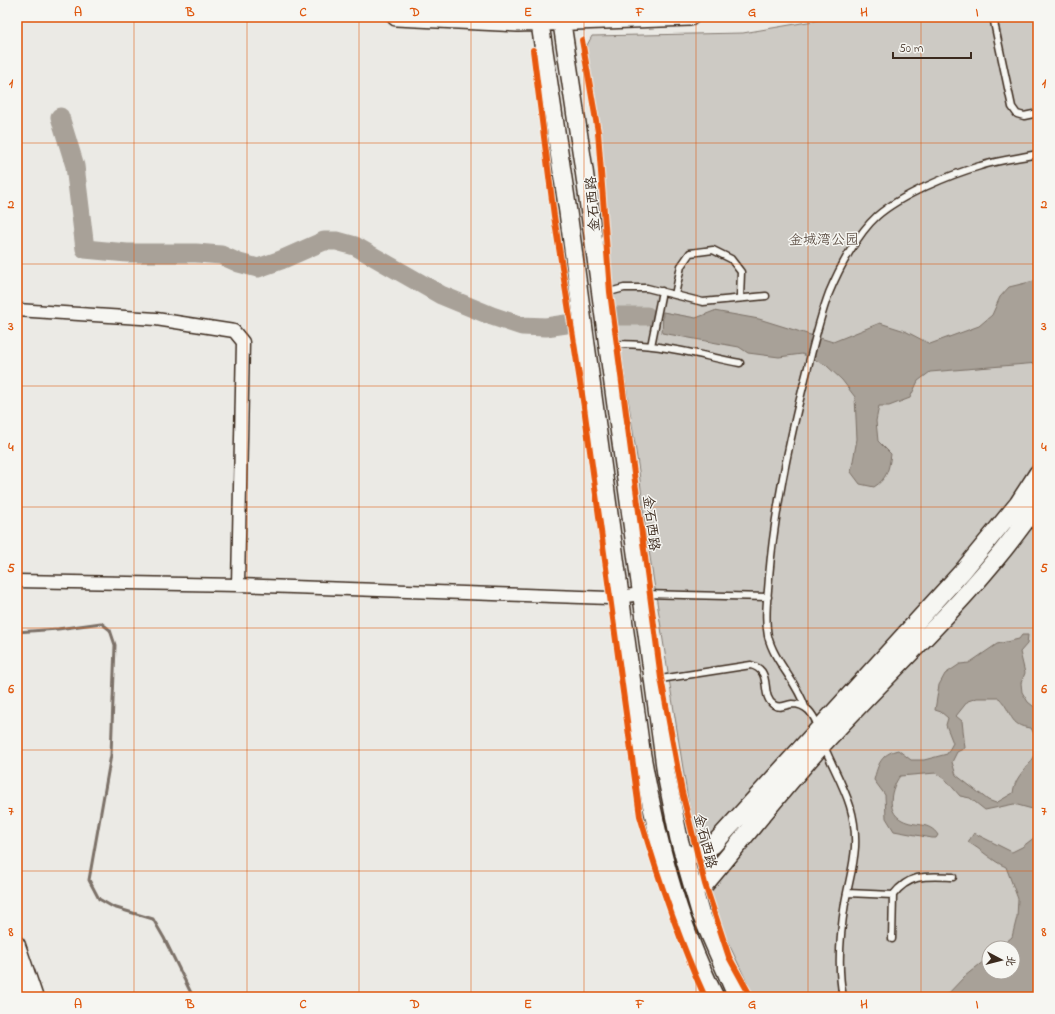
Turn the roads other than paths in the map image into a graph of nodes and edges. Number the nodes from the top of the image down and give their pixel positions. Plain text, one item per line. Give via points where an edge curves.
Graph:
1 (396, 17) edge
2 (690, 17) edge
3 (996, 17) edge
4 (561, 19) edge
5 (539, 20) edge
6 (1038, 112) edge
7 (1038, 154) edge
8 (662, 292) junction
9 (601, 294) junction
10 (675, 295) junction
11 (766, 296) dead end
12 (740, 298) junction
13 (17, 310) edge
14 (609, 345) junction
15 (651, 346) junction
16 (740, 363) dead end
17 (1038, 473) edge
18 (1038, 503) edge
19 (17, 582) edge
20 (238, 585) junction
21 (642, 594) junction
22 (620, 596) junction
23 (768, 597) junction
24 (653, 680) junction
25 (805, 707) junction
26 (821, 736) junction
27 (684, 856) junction
28 (953, 877) dead end
29 (693, 889) junction
30 (847, 893) junction
31 (893, 895) junction
32 (892, 939) dead end
33 (17, 944) edge
34 (35, 997) edge
35 (715, 997) edge
36 (737, 997) edge
37 (843, 997) edge

1 - 5 main road via 518,23
2 - 4 main road
3 - 6 lane via 995,27 1012,107 1017,114 1024,116
4 - 5 main road
4 - 9 main road, 金石西路
5 - 22 main road, 金石西路
7 - 23 lane via 979,166 903,198 876,216 841,266 818,326 807,371 773,529
8 - 9 lane via 647,288 624,288
8 - 10 lane
8 - 15 lane
9 - 14 main road, 金石西路
10 - 12 lane via 703,302
10 - 12 lane via 681,266 690,253 713,250 731,258 741,272
11 - 12 lane
13 - 20 street via 156,319 234,331 243,342
14 - 15 lane
14 - 21 main road, 金石西路
15 - 16 lane
17 - 26 main road via 1018,504 962,572
18 - 26 main road via 1020,530 984,574
19 - 20 street
20 - 22 street via 609,598
21 - 22 street
21 - 23 lane
21 - 24 main road, 金石西路
22 - 35 main road, 金石西路 via 641,750 661,850 693,948
23 - 25 lane via 768,636 774,652 800,692
24 - 25 lane via 751,664 764,674 768,698 773,704 780,707 792,704
24 - 27 main road, 金石西路 via 666,774
25 - 26 lane via 814,715
26 - 27 main road via 712,845 696,854
26 - 29 main road via 705,884
26 - 30 lane via 849,799 854,823 855,846
27 - 29 main road, 金石西路
28 - 31 lane via 925,876 902,884
29 - 36 main road, 金石西路 via 700,912
30 - 31 lane
30 - 37 lane via 839,963
31 - 32 lane
33 - 34 street

